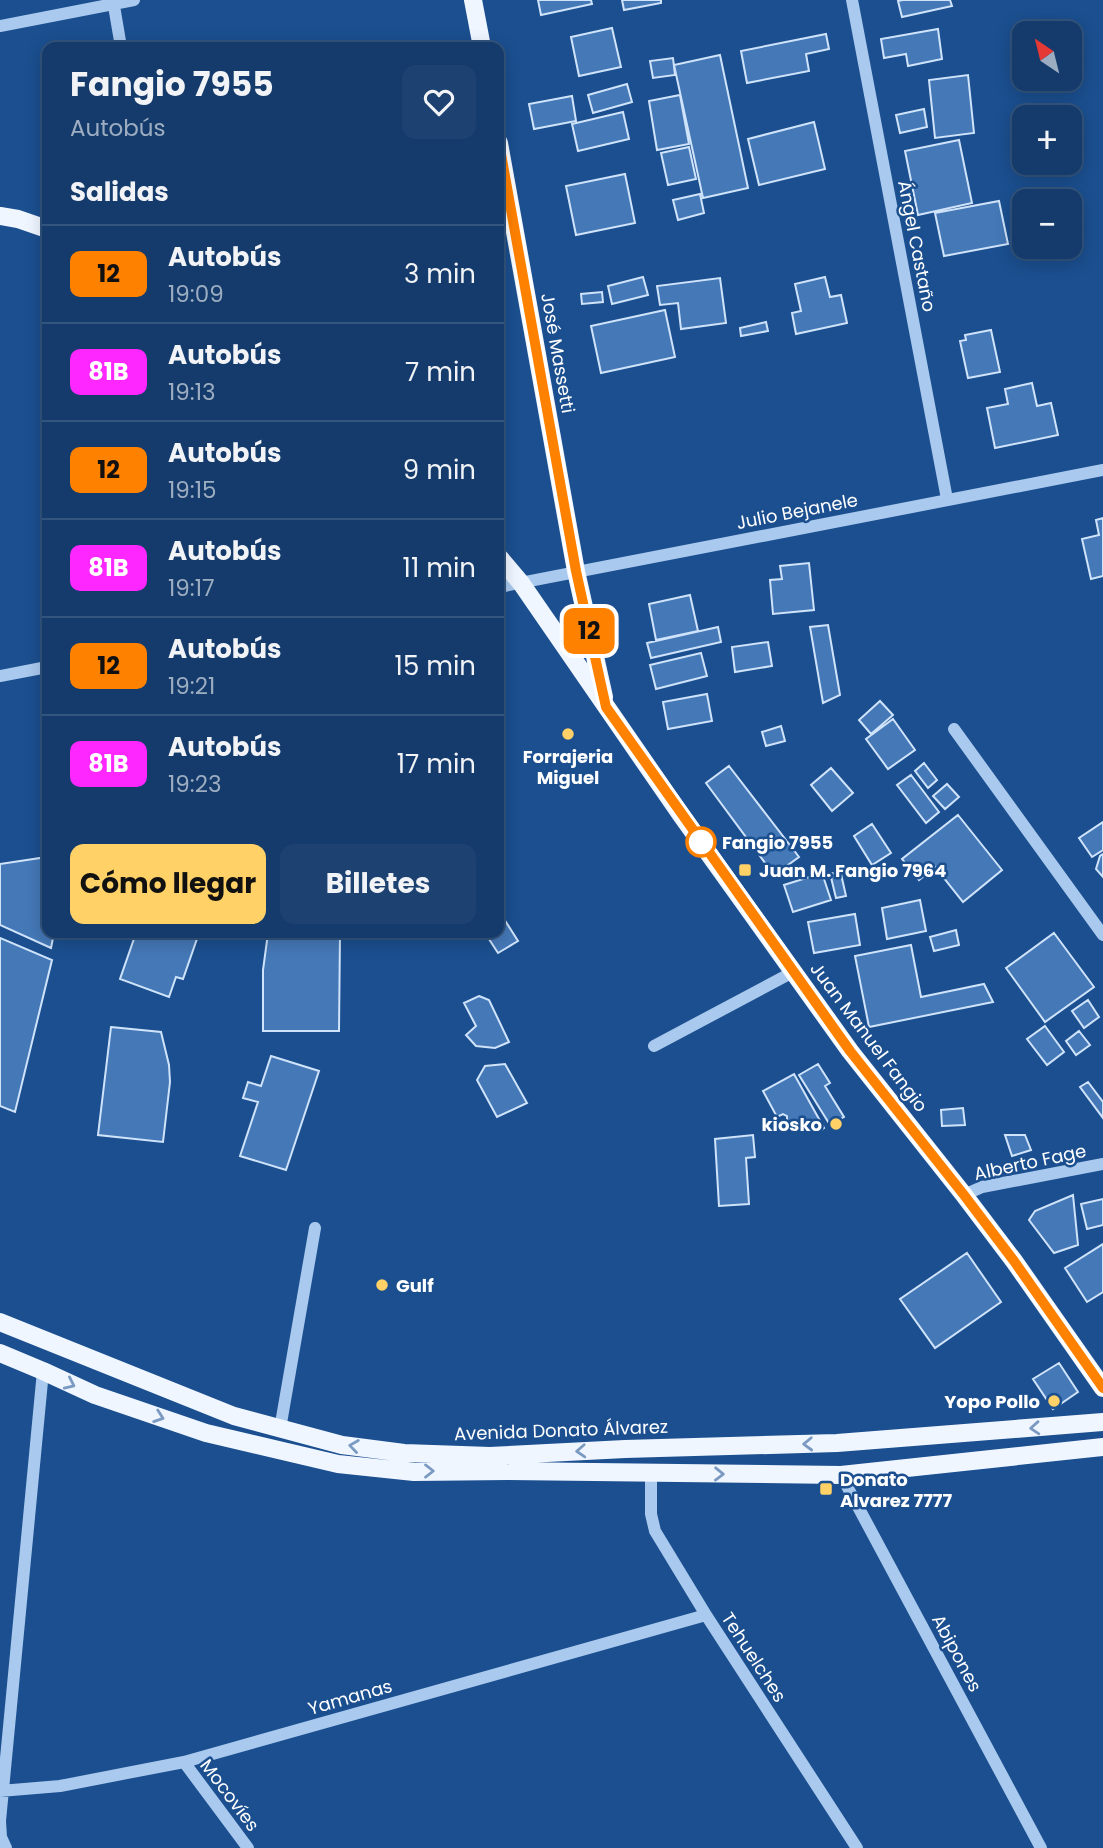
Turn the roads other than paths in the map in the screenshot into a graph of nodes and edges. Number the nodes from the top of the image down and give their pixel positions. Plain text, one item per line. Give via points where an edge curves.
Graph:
1 (134, 0) edge
2 (473, 0) edge
3 (852, 0) edge
4 (113, 2) edge
5 (0, 26) edge
6 (120, 42) edge
7 (481, 42) edge
8 (504, 171) edge
9 (0, 216) edge
10 (42, 227) edge
11 (1103, 470) edge
12 (947, 499) junction
13 (504, 563) edge
14 (576, 571) junction
15 (521, 583) junction
16 (504, 586) edge
17 (42, 668) edge
18 (0, 676) edge
19 (606, 707) junction
20 (954, 729) dead end
21 (1103, 935) edge
22 (793, 972) junction
23 (654, 1046) dead end
24 (1103, 1164) edge
25 (964, 1195) junction
26 (315, 1228) dead end
27 (0, 1322) edge
28 (0, 1353) edge
29 (43, 1371) junction
30 (1103, 1388) edge
31 (1103, 1422) edge
32 (280, 1429) junction
33 (1103, 1447) edge
34 (651, 1474) junction
35 (841, 1475) junction
36 (706, 1615) junction
37 (184, 1762) junction
38 (1, 1792) edge
39 (6, 1848) edge
40 (248, 1848) edge
41 (857, 1848) edge
42 (1041, 1848) edge

1 - 4 street
2 - 7 main road
3 - 12 street, Ángel Castaño
4 - 5 street
4 - 6 street
8 - 14 main road, José Massetti
9 - 10 main road
11 - 12 street, Julio Bejanele
12 - 14 street, Julio Bejanele
13 - 15 main road, Juan Manuel Fangio
14 - 15 street, Julio Bejanele
14 - 19 main road, Juan Manuel Fangio
15 - 16 street, Julio Bejanele
15 - 19 main road, Juan Manuel Fangio
17 - 18 street
19 - 22 main road, Juan Manuel Fangio
20 - 21 street
22 - 23 street
22 - 25 main road, Juan Manuel Fangio
24 - 25 street, Alberto Fage via 982,1187
25 - 30 main road, Juan Manuel Fangio
26 - 32 street
27 - 32 main road, Avenida Donato Álvarez via 234,1416
28 - 29 main road
29 -> 34 main road via 95,1395 205,1433 338,1464 414,1472
29 - 38 street
31 -> 32 main road, Avenida Donato Álvarez via 838,1443 490,1456 404,1453 342,1445
33 - 35 main road
34 -> 35 main road
34 - 36 street, Tehuelches via 655,1531
35 - 42 street, Abipones
36 - 37 street, Yamanas
36 - 41 street, Tehuelches
37 - 38 street, Yamanas via 60,1786
37 - 40 street, Mocovíes
38 - 39 street via 1,1837

